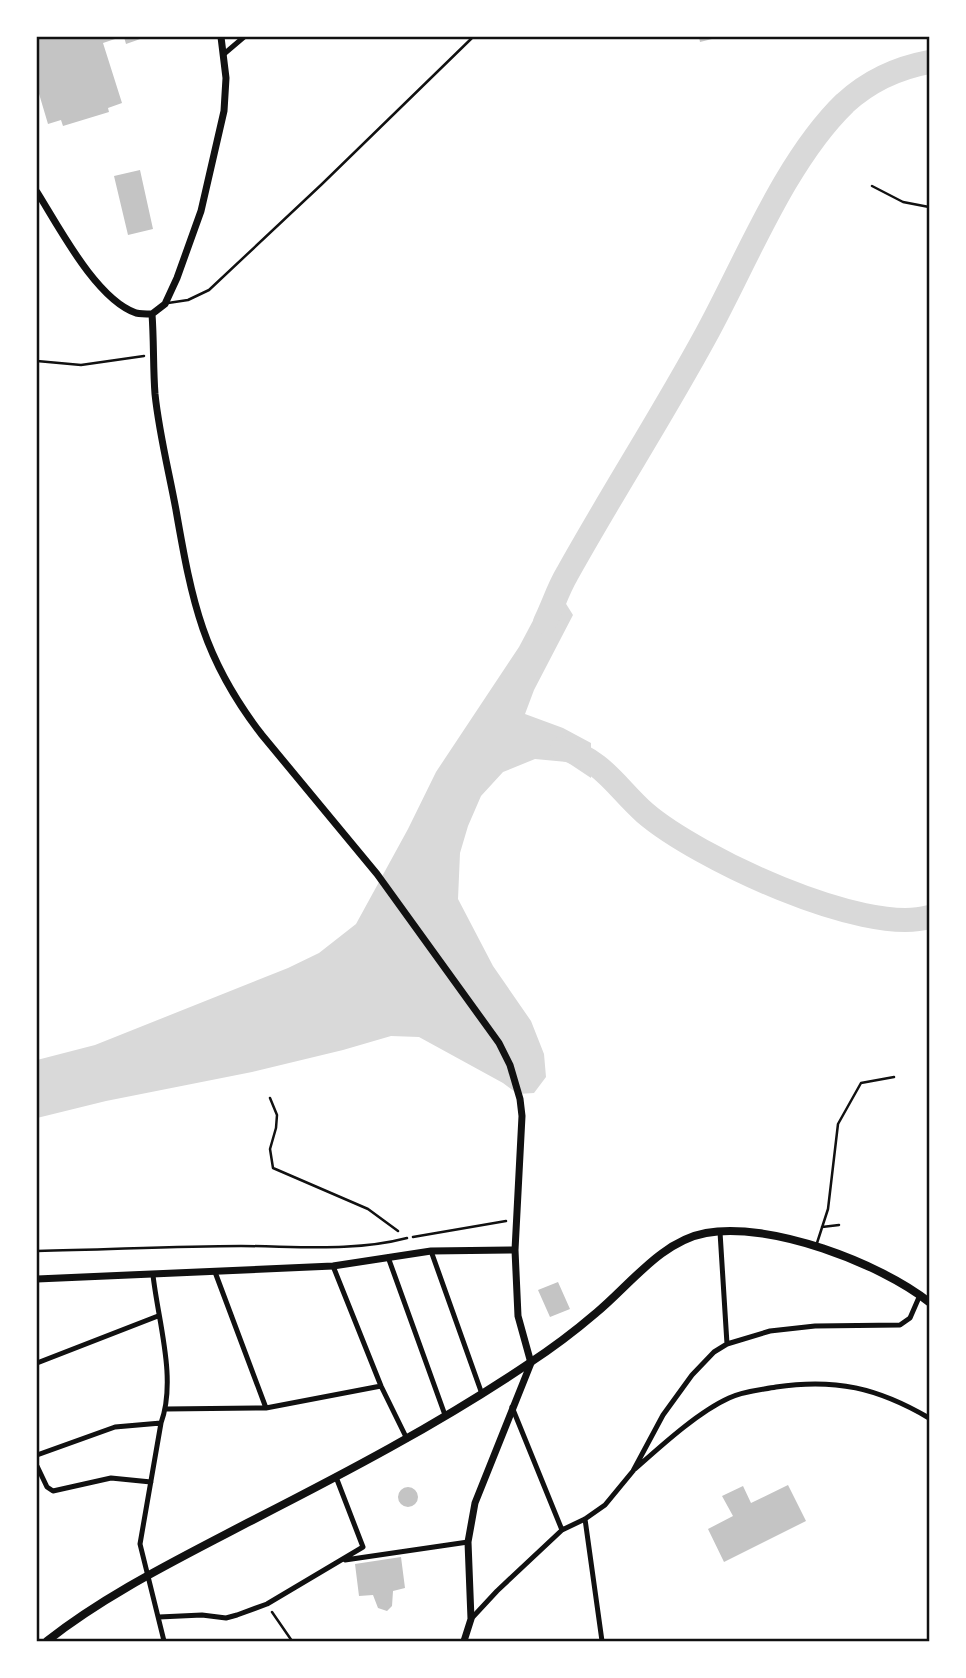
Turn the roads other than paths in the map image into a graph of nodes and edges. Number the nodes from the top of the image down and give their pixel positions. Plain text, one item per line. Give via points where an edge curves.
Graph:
1 (221, 37) edge
2 (244, 37) edge
3 (473, 37) edge
4 (224, 54) junction
5 (872, 186) dead end
6 (37, 192) edge
7 (929, 207) edge
8 (165, 304) junction
9 (152, 314) junction
10 (894, 1077) dead end
11 (839, 1225) dead end
12 (822, 1227) junction
13 (720, 1231) junction
14 (407, 1238) road end
15 (816, 1246) junction
16 (515, 1250) junction
17 (37, 1251) edge
18 (431, 1251) junction
19 (388, 1257) junction
20 (332, 1266) junction
21 (215, 1272) junction
22 (153, 1275) junction
23 (37, 1279) edge
24 (920, 1295) junction
25 (929, 1301) edge
26 (158, 1315) junction
27 (727, 1344) junction
28 (37, 1363) edge
29 (531, 1363) junction
30 (381, 1386) junction
31 (482, 1394) junction
32 (512, 1407) junction
33 (266, 1408) junction
34 (166, 1409) junction
35 (445, 1415) junction
36 (929, 1419) edge
37 (161, 1423) junction
38 (407, 1439) junction
39 (37, 1455) edge
40 (37, 1466) edge
41 (633, 1471) junction
42 (336, 1477) junction
43 (151, 1482) junction
44 (585, 1519) junction
45 (562, 1530) junction
46 (468, 1542) junction
47 (342, 1561) junction
48 (149, 1574) junction
49 (159, 1618) junction
50 (471, 1619) junction
51 (47, 1641) edge
52 (164, 1641) edge
53 (464, 1641) edge
54 (602, 1641) edge

1 - 4 street
2 - 4 street
3 - 8 lane via 209,290
4 - 8 street via 224,111 214,158 201,211
5 - 7 lane via 904,202
6 - 9 street via 89,273 116,300 136,313
8 - 9 street
9 - 16 street via 162,435 200,623 232,694 377,874 499,1043 510,1065 522,1116
10 - 12 lane via 861,1083 838,1124
11 - 12 lane
12 - 15 lane
13 - 15 main road
13 - 27 street
13 - 29 main road via 703,1233 671,1248
14 - 17 lane via 339,1247
15 - 24 main road via 867,1265
16 - 18 street
16 - 29 street via 518,1317
18 - 19 street
18 - 31 street
19 - 20 street
19 - 35 street
20 - 21 street
20 - 30 street
21 - 22 street
21 - 33 street
22 - 23 street
22 - 26 street
24 - 25 main road
24 - 27 street via 911,1318 900,1325 816,1326 771,1331
26 - 28 street
26 - 34 street via 167,1365
27 - 41 street via 692,1375 663,1415
29 - 31 main road
29 - 32 street
30 - 33 street
30 - 38 street
31 - 35 main road
32 - 45 street
32 - 46 street via 475,1503
33 - 34 street
34 - 37 street
35 - 38 main road
36 - 41 street via 903,1403 857,1387 804,1383 756,1390 720,1404
37 - 39 street via 115,1427
37 - 43 street
38 - 42 main road
40 - 43 street via 53,1491 111,1478
41 - 44 street via 605,1504
42 - 47 street via 363,1547
42 - 48 main road
43 - 48 street via 140,1544
44 - 45 street
44 - 54 street
45 - 50 street
46 - 47 street
46 - 50 street
47 - 49 street via 267,1604 226,1618
48 - 49 street
48 - 51 main road
49 - 52 street
50 - 53 street

